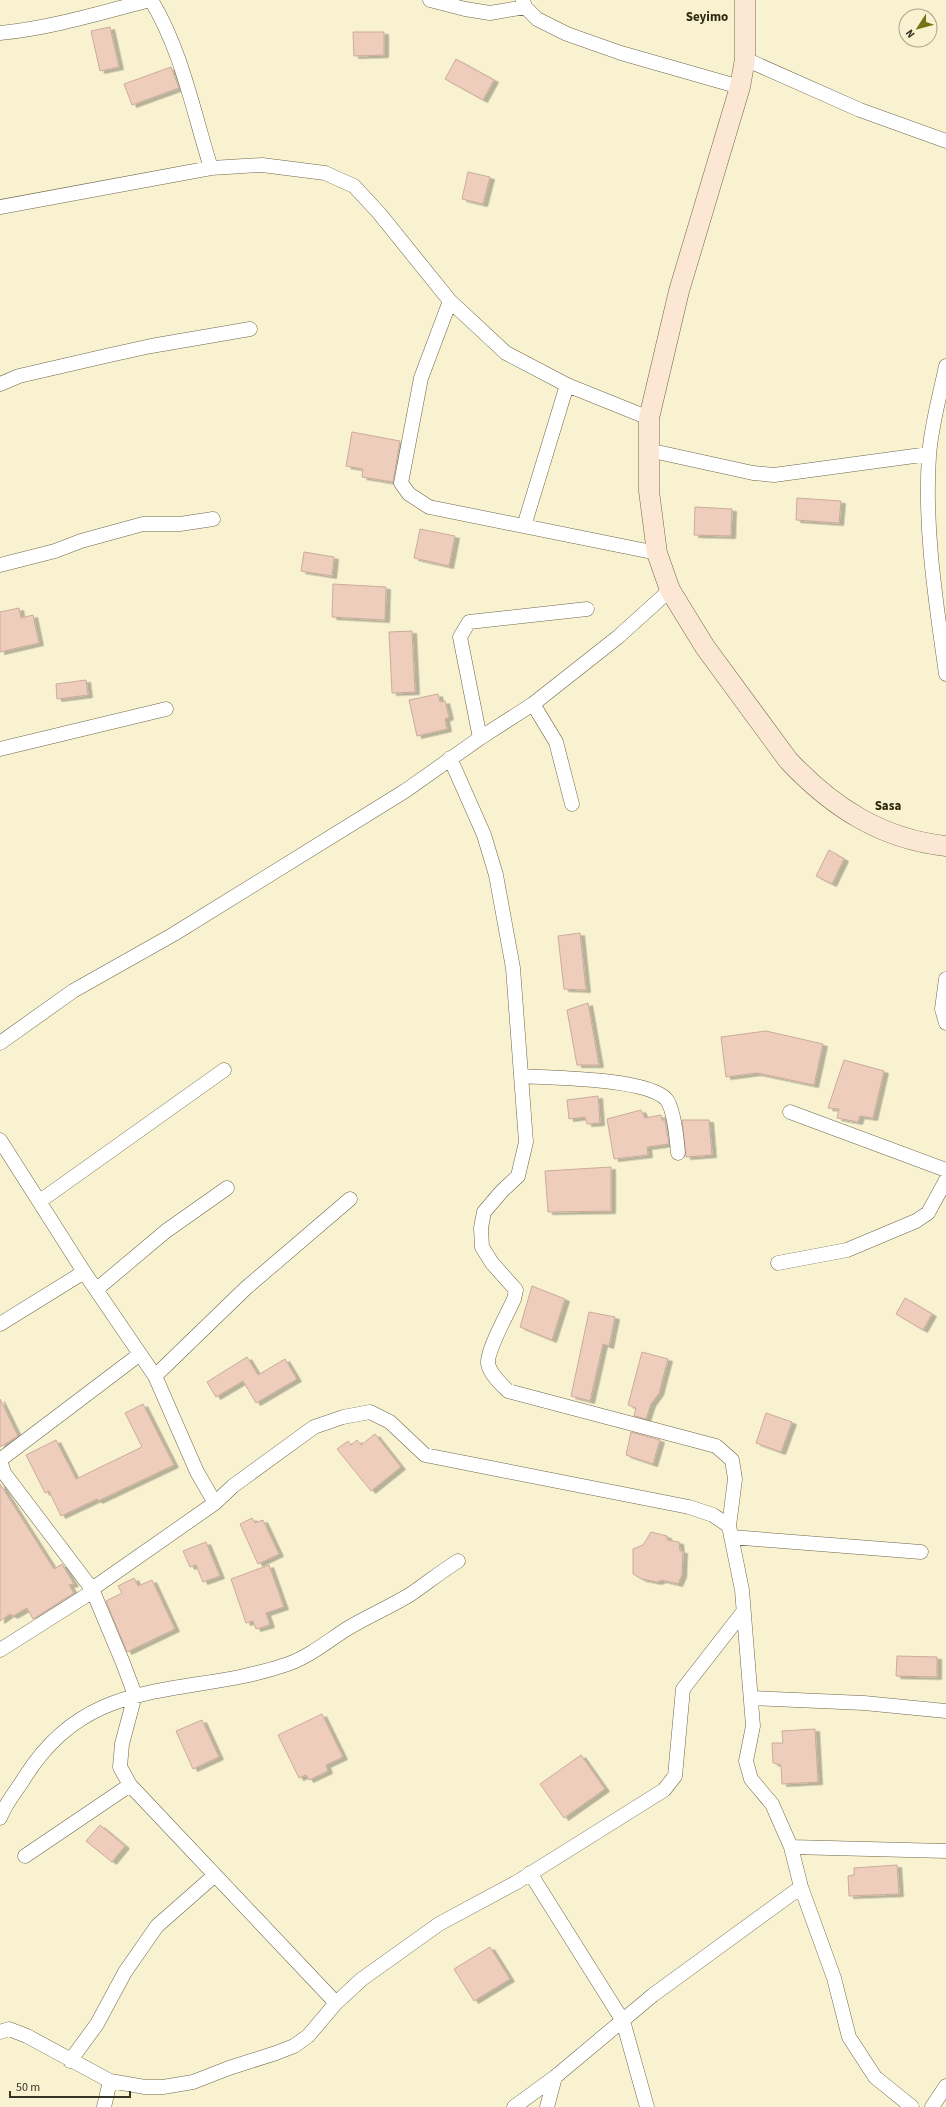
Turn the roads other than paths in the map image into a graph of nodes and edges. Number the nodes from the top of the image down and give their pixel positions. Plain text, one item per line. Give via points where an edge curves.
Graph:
1 (150, 0) edge
2 (430, 0) edge
3 (745, 0) edge
4 (524, 3) edge
5 (0, 33) edge
6 (745, 59) junction
7 (740, 87) junction
8 (946, 141) edge
9 (211, 168) junction
10 (2, 201) edge
11 (450, 301) junction
12 (250, 329) dead end
13 (946, 366) edge
14 (0, 384) edge
15 (567, 385) junction
16 (942, 404) edge
17 (650, 418) junction
18 (648, 450) junction
19 (929, 454) junction
20 (213, 519) dead end
21 (524, 526) junction
22 (657, 553) junction
23 (0, 565) edge
24 (670, 590) junction
25 (587, 608) dead end
26 (946, 674) edge
27 (533, 704) junction
28 (166, 709) dead end
29 (480, 738) junction
30 (0, 749) edge
31 (450, 758) junction
32 (572, 804) dead end
33 (946, 846) edge
34 (946, 979) edge
35 (946, 1023) edge
36 (0, 1043) edge
37 (224, 1070) dead end
38 (522, 1076) junction
39 (790, 1112) dead end
40 (0, 1140) edge
41 (678, 1153) dead end
42 (946, 1170) edge
43 (946, 1180) edge
44 (228, 1188) dead end
45 (350, 1199) dead end
46 (40, 1202) junction
47 (778, 1263) dead end
48 (84, 1272) junction
49 (97, 1289) junction
50 (0, 1324) edge
51 (140, 1354) junction
52 (155, 1376) junction
53 (0, 1460) edge
54 (215, 1503) junction
55 (730, 1532) junction
56 (921, 1552) dead end
57 (458, 1561) dead end
58 (92, 1589) junction
59 (743, 1612) junction
60 (0, 1650) edge
61 (135, 1695) junction
62 (751, 1698) junction
63 (946, 1711) edge
64 (130, 1785) junction
65 (0, 1818) edge
66 (791, 1847) junction
67 (946, 1851) edge
68 (25, 1856) dead end
69 (530, 1873) junction
70 (215, 1875) junction
71 (801, 1887) junction
72 (336, 2003) junction
73 (623, 2021) junction
74 (0, 2032) edge
75 (70, 2061) junction
76 (555, 2077) junction
77 (110, 2081) junction
78 (946, 2086) edge
79 (104, 2107) edge
80 (514, 2107) edge
81 (547, 2107) edge
82 (648, 2107) edge
83 (912, 2107) edge
84 (932, 2107) edge

1 - 5 street via 67,22
1 - 9 street via 166,25 178,56
2 - 4 street via 490,13
3 - 6 street
4 - 7 street via 537,19 567,34 621,53
6 - 7 street
6 - 8 street via 860,110
7 - 17 street via 679,291
9 - 10 street
9 - 11 street via 262,165 291,168 325,173 354,186
11 - 15 street via 506,353
11 - 21 street via 421,378 401,483 409,494 429,507
12 - 14 street via 99,357 19,376
13 - 16 street
15 - 17 street
15 - 21 street
16 - 19 street
17 - 18 street
18 - 19 street via 753,473 774,475
18 - 22 street via 649,491
19 - 26 street via 930,547
20 - 23 street via 180,524 143,524
21 - 22 street
22 - 24 street
24 - 27 street via 618,637
24 - 33 street via 733,687 803,777 825,796 886,833
25 - 29 street via 469,622 460,637
27 - 29 street
27 - 32 street via 556,742
28 - 30 street
29 - 31 street
31 - 36 street via 367,816 174,934 73,991
31 - 38 street via 484,835 496,875 513,968
34 - 35 street via 942,1009
37 - 46 street
38 - 41 street via 603,1081 652,1090 667,1100 676,1127
38 - 55 street via 526,1142 522,1162 518,1176 502,1190 484,1212 480,1228 482,1247 492,1263 516,1290 489,1352 488,1364 508,1391 716,1446 732,1460 735,1479
39 - 42 street
40 - 46 street
43 - 47 street via 928,1213 916,1221 848,1250
44 - 49 street via 166,1231
45 - 52 street via 246,1288
46 - 48 street
48 - 49 street
48 - 50 street
49 - 51 street
51 - 52 street
51 - 53 street
52 - 54 street via 197,1472
53 - 58 street via 4,1473
54 - 55 street via 233,1486 314,1427 343,1417 370,1412 390,1422 425,1455 689,1507 713,1516
54 - 58 street
55 - 56 street
55 - 59 street via 742,1590
57 - 61 street via 411,1594 289,1664 250,1676
58 - 60 street via 87,1595
58 - 61 street
59 - 62 street
59 - 69 street via 683,1689 675,1776 664,1790
61 - 64 street via 122,1744 120,1767
61 - 65 street via 101,1708 68,1727 38,1756
62 - 63 street via 864,1703
62 - 66 street via 753,1726 746,1761 751,1779 772,1804
64 - 68 street
64 - 70 street
66 - 67 street
66 - 71 street
69 - 72 street via 439,1924 362,1979
69 - 73 street
70 - 72 street
70 - 75 street via 157,1926 125,1972 97,2024
71 - 73 street
71 - 83 street via 834,1978 849,2037 875,2077
72 - 77 street via 308,2036 294,2046 193,2082 145,2087
73 - 76 street
73 - 82 street
74 - 75 street via 9,2029 28,2036
75 - 77 street
76 - 80 street
76 - 81 street
77 - 79 street
78 - 84 street

